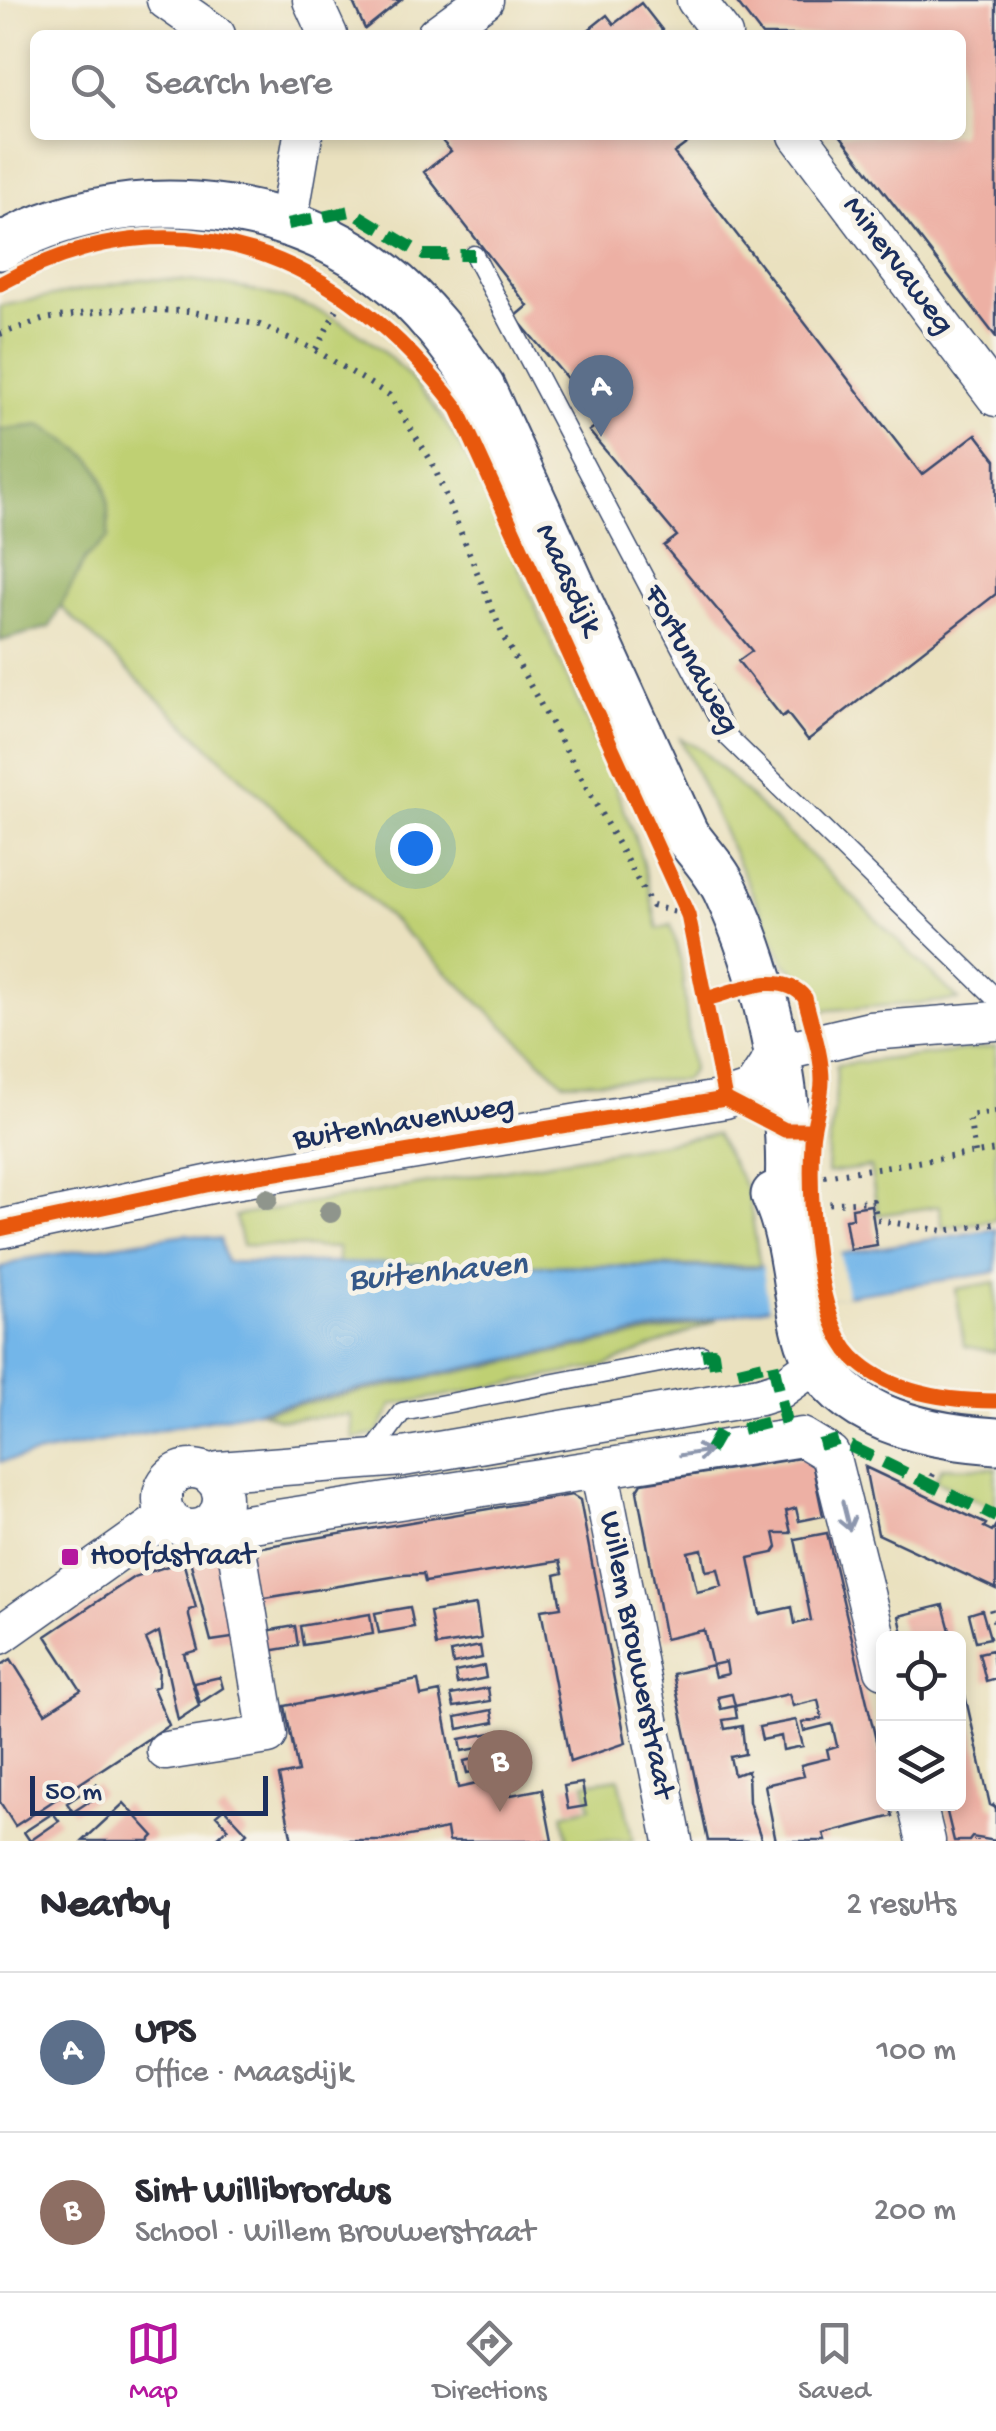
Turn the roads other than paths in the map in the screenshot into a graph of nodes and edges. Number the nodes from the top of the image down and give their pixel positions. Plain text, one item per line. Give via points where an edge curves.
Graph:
1 (166, 0) edge
2 (312, 0) edge
3 (484, 0) edge
4 (696, 0) edge
5 (209, 30) edge
6 (326, 30) edge
7 (443, 30) edge
8 (719, 30) edge
9 (302, 140) edge
10 (802, 140) edge
11 (288, 224) junction
12 (0, 247) edge
13 (474, 256) dead end
14 (996, 397) edge
15 (996, 998) edge
16 (996, 1021) edge
17 (764, 1072) junction
18 (0, 1229) edge
19 (702, 1355) dead end
20 (818, 1363) junction
21 (996, 1442) edge
22 (367, 1460) junction
23 (599, 1468) junction
24 (221, 1506) junction
25 (168, 1516) junction
26 (0, 1635) edge
27 (876, 1637) edge
28 (166, 1751) dead end
29 (919, 1811) edge
30 (673, 1841) edge
31 (926, 1841) edge

1 - 5 street
2 - 6 street
3 - 7 street
4 - 8 street
9 - 11 street
10 - 14 street, Minervaweg
11 - 12 street, Maasdijk via 181,203 130,206 60,222
11 - 17 street, Maasdijk via 382,273 447,337 482,388 686,834 725,888 761,985
13 - 15 lane, Fortunaweg via 728,737
16 - 17 street, Buitenhavenweg via 870,1032
17 - 18 street, Buitenhavenweg via 725,1099 216,1183
17 - 20 street, Maasdijk via 791,1179 800,1304
19 - 22 lane via 402,1412
20 - 21 street via 852,1403 948,1438
20 - 22 street via 760,1396
22 - 24 street via 219,1471
23 - 24 street
23 -> 27 street via 802,1437 830,1454
23 - 30 street, Willem Brouwerstraat
24 - 25 street via 192,1528
24 - 25 street via 186,1469 170,1479 162,1497
24 - 28 street via 268,1736
25 - 26 street
29 - 31 street

